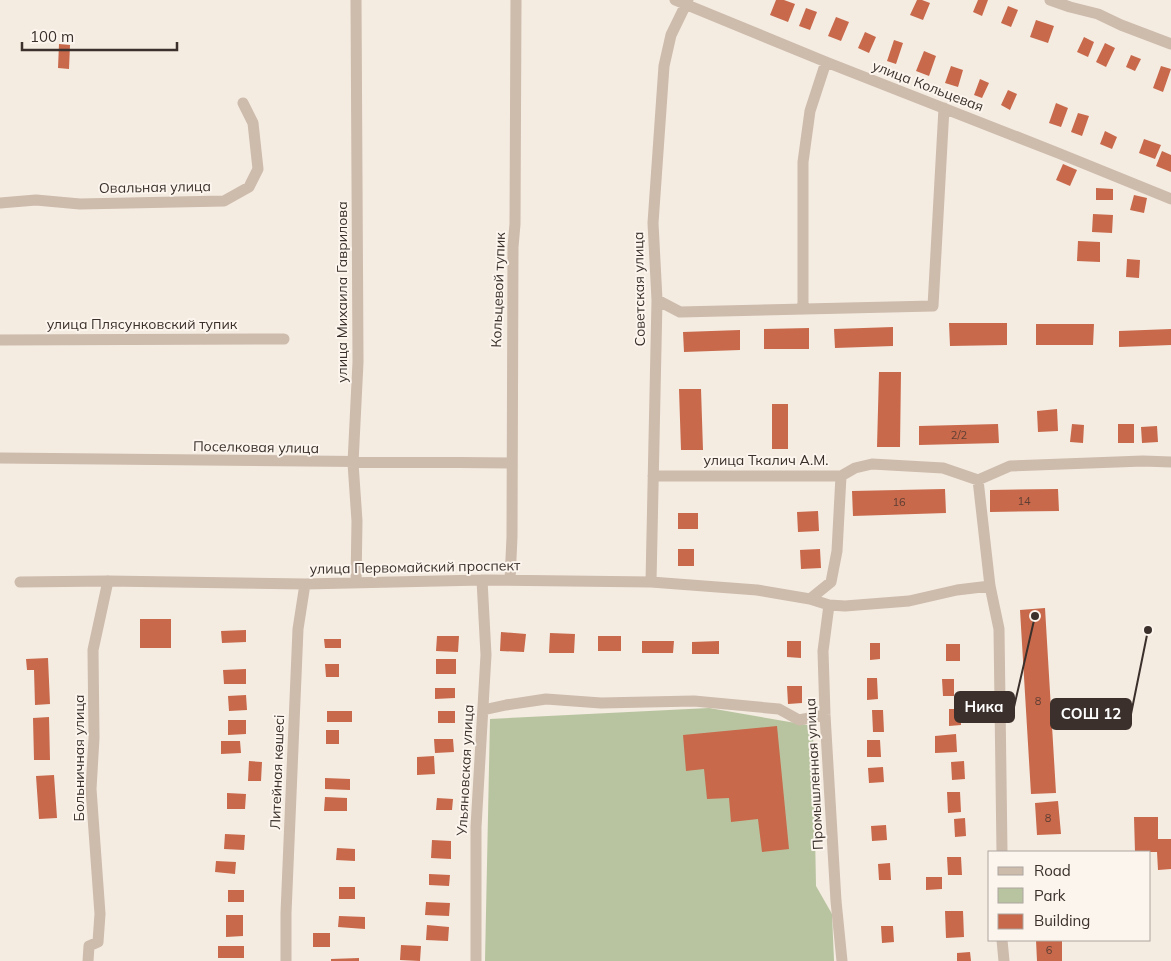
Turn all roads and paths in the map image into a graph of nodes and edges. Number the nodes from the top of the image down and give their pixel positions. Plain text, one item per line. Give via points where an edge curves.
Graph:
1 (356, 0) edge
2 (516, 0) edge
3 (1050, 0) edge
4 (683, 2) edge
5 (1171, 44) edge
6 (826, 62) junction
7 (243, 103) dead end
8 (944, 108) junction
9 (1171, 199) edge
10 (0, 203) edge
11 (657, 300) junction
12 (803, 308) junction
13 (284, 338) dead end
14 (0, 340) edge
15 (0, 458) edge
16 (1171, 462) edge
17 (353, 463) junction
18 (512, 463) junction
19 (653, 476) junction
20 (840, 476) junction
21 (978, 480) junction
22 (482, 580) junction
23 (510, 580) junction
24 (108, 581) junction
25 (20, 582) dead end
26 (652, 582) junction
27 (356, 583) junction
28 (305, 584) junction
29 (990, 586) junction
30 (810, 599) junction
31 (829, 605) junction
32 (483, 710) junction
33 (824, 715) junction
34 (1002, 851) edge
35 (1002, 941) edge
36 (88, 961) edge
37 (286, 961) edge
38 (476, 961) edge
39 (842, 961) edge
40 (1004, 961) edge

1 - 17 street, улица Михаила Гаврилова via 358,362
2 - 18 street, Кольцевой тупик
3 - 5 street via 1098,14
4 - 6 street, улица Кольцевая
4 - 11 street, Советская улица via 664,66 653,223
6 - 8 street, улица Кольцевая
6 - 12 street via 810,111 803,162
7 - 10 street, Овальная улица via 253,123 258,169 248,187 224,201 80,204 36,200
8 - 9 street, улица Кольцевая
8 - 12 street via 933,306
11 - 12 street via 680,312
11 - 19 street, Советская улица
13 - 14 street, улица Плясунковский тупик
15 - 17 street, Поселковая улица
16 - 21 street via 1010,466
17 - 18 street, Поселковая улица
17 - 27 street, улица Михаила Гаврилова via 357,521
18 - 23 street, Кольцевой тупик
19 - 20 street, улица Ткалич А.М.
19 - 26 street, Советская улица
20 - 21 street, улица Ткалич А.М. via 854,468 872,464 943,468
20 - 30 street via 838,551 831,582
21 - 29 street
22 - 23 street, улица Первомайский проспект
22 - 27 street, улица Первомайский проспект
22 - 32 street, Ульяновская улица via 486,655
23 - 26 street, улица Первомайский проспект
24 - 25 street, улица Первомайский проспект
24 - 28 street, улица Первомайский проспект
24 - 36 street, Больничная улица via 93,650 91,789 100,914 98,942 88,946
26 - 30 street, улица Первомайский проспект via 757,590
27 - 28 street, улица Первомайский проспект
28 - 37 street, Литейная көшесі via 298,629
29 - 31 street via 909,601
29 - 34 street via 999,629
30 - 31 street
31 - 33 street, Промышленная улица via 823,651
32 - 33 street via 546,699 601,703 694,700 779,709 799,720
32 - 38 street, Ульяновская улица via 476,827
33 - 39 street, Промышленная улица
35 - 40 street

